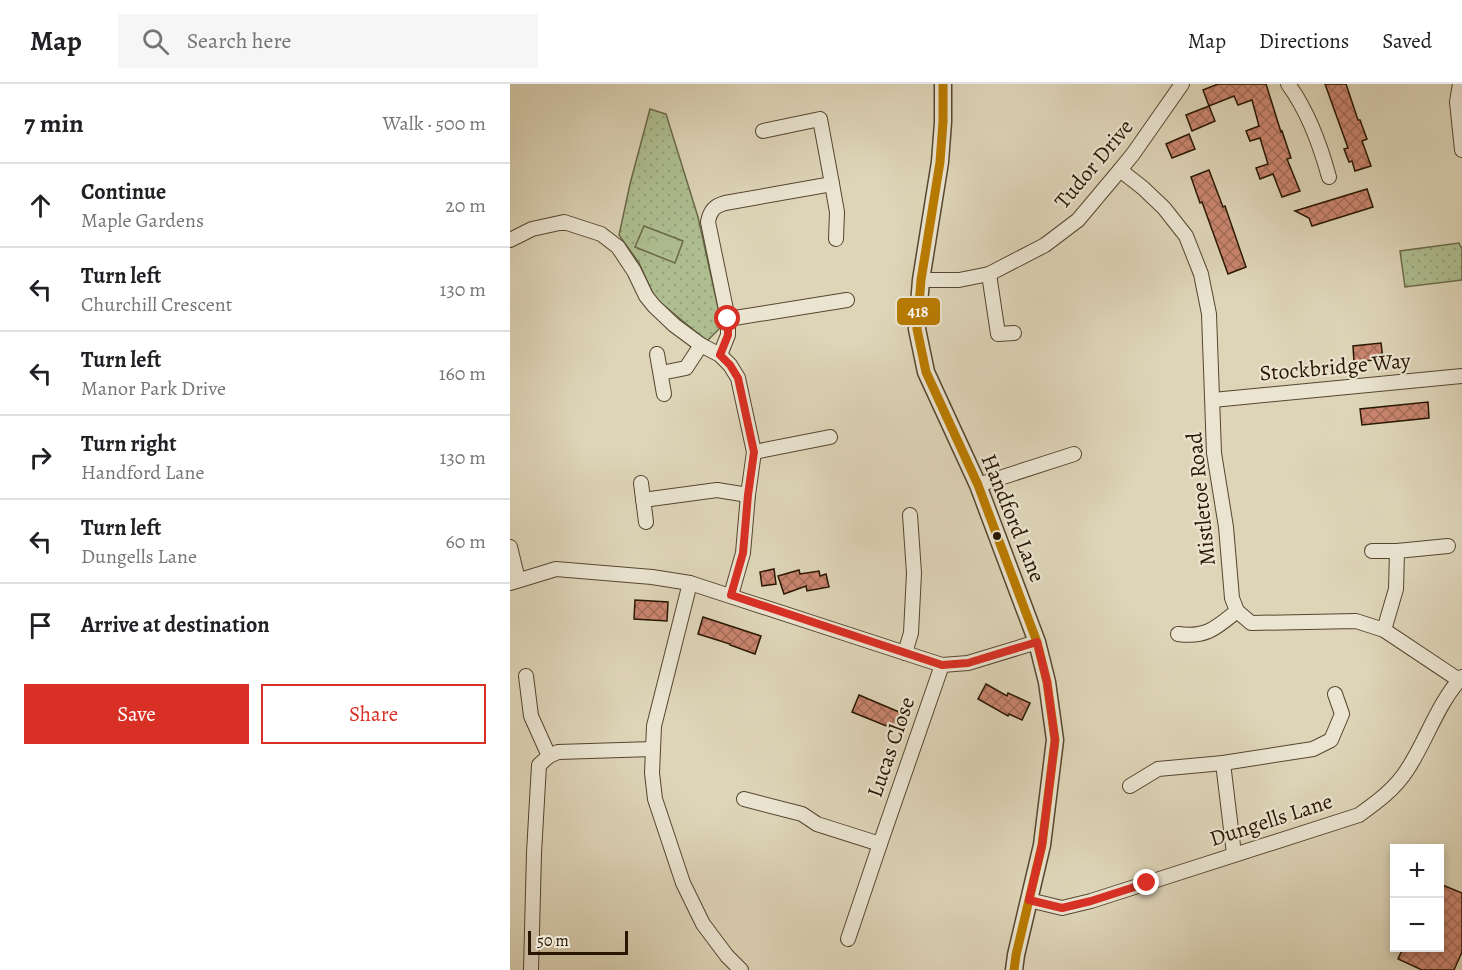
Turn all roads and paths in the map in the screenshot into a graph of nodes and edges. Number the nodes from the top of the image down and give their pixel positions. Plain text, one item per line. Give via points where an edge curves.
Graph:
1 (943, 84) edge
2 (1182, 84) edge
3 (1288, 84) edge
4 (1460, 84) edge
5 (763, 131) dead end
6 (1461, 142) edge
7 (1120, 170) junction
8 (1329, 177) dead end
9 (832, 184) junction
10 (836, 238) dead end
11 (510, 240) edge
12 (989, 274) junction
13 (921, 280) junction
14 (847, 300) dead end
15 (728, 319) junction
16 (1014, 333) dead end
17 (702, 345) junction
18 (657, 354) dead end
19 (720, 355) junction
20 (661, 374) junction
21 (1462, 376) edge
22 (664, 394) dead end
23 (1213, 400) junction
24 (830, 437) dead end
25 (754, 452) junction
26 (1074, 454) dead end
27 (641, 483) dead end
28 (978, 485) junction
29 (748, 495) junction
30 (643, 500) junction
31 (910, 515) dead end
32 (646, 522) dead end
33 (1448, 546) dead end
34 (510, 548) edge
35 (1372, 551) dead end
36 (1397, 551) junction
37 (514, 581) edge
38 (690, 583) junction
39 (731, 595) junction
40 (1237, 611) junction
41 (1384, 630) junction
42 (1178, 634) dead end
43 (1037, 642) junction
44 (905, 653) junction
45 (942, 665) junction
46 (526, 675) dead end
47 (1461, 678) edge
48 (1335, 694) dead end
49 (653, 749) junction
50 (549, 756) junction
51 (1223, 764) junction
52 (1130, 786) dead end
53 (744, 799) dead end
54 (880, 844) junction
55 (1234, 854) junction
56 (1029, 900) junction
57 (848, 939) dead end
58 (531, 970) edge
59 (741, 970) edge
60 (1014, 970) edge

1 - 13 street, Handford Lane via 940,162
2 - 7 street, Tudor Drive
3 - 8 street via 1307,116
4 - 6 street via 1457,102
5 - 9 street via 820,119
7 - 12 street, Tudor Drive via 1078,220 1045,245
7 - 23 street, Mistletoe Road via 1164,207 1186,236 1201,274 1209,314
9 - 10 street
9 - 15 street via 725,203 713,209 708,222
11 - 17 street via 532,229 564,222 601,234 618,247 654,306
12 - 13 street, Tudor Drive via 959,280
12 - 16 street via 998,334
13 - 28 street, Handford Lane via 917,329 926,372
14 - 15 street
15 - 19 street via 728,335
17 - 19 street
17 - 20 street via 686,368
18 - 20 street
19 - 25 street via 738,378
20 - 22 street
21 - 23 street, Stockbridge Way
23 - 40 street, Mistletoe Road via 1214,453 1232,598
24 - 25 street
25 - 29 street
26 - 28 street
27 - 30 street
28 - 43 street, Handford Lane
29 - 30 street via 717,489
29 - 39 street via 743,553
30 - 32 street
31 - 44 street via 914,573 911,633
33 - 36 street
34 - 37 street
35 - 36 street
36 - 41 street via 1396,589
37 - 38 street via 556,569
38 - 39 street
38 - 49 street via 654,726
39 - 44 street
40 - 41 street via 1251,623 1356,621
40 - 42 street via 1214,630 1192,636
41 - 47 street
43 - 45 street via 968,663
43 - 56 street, Handford Lane via 1055,740 1042,845
44 - 45 street
45 - 54 street, Lucas Close
46 - 50 street via 531,716
47 - 55 street, Dungells Lane via 1437,711 1407,771 1372,805 1359,815
48 - 51 street via 1342,714 1331,740 1314,749
49 - 50 street via 558,752
49 - 59 street via 655,799 683,883 703,924
50 - 58 street via 539,765
51 - 52 street via 1158,769
51 - 55 street
53 - 54 street via 802,814 817,824
54 - 57 street, Lucas Close
55 - 56 street, Dungells Lane via 1062,908
56 - 60 street, Handford Lane

